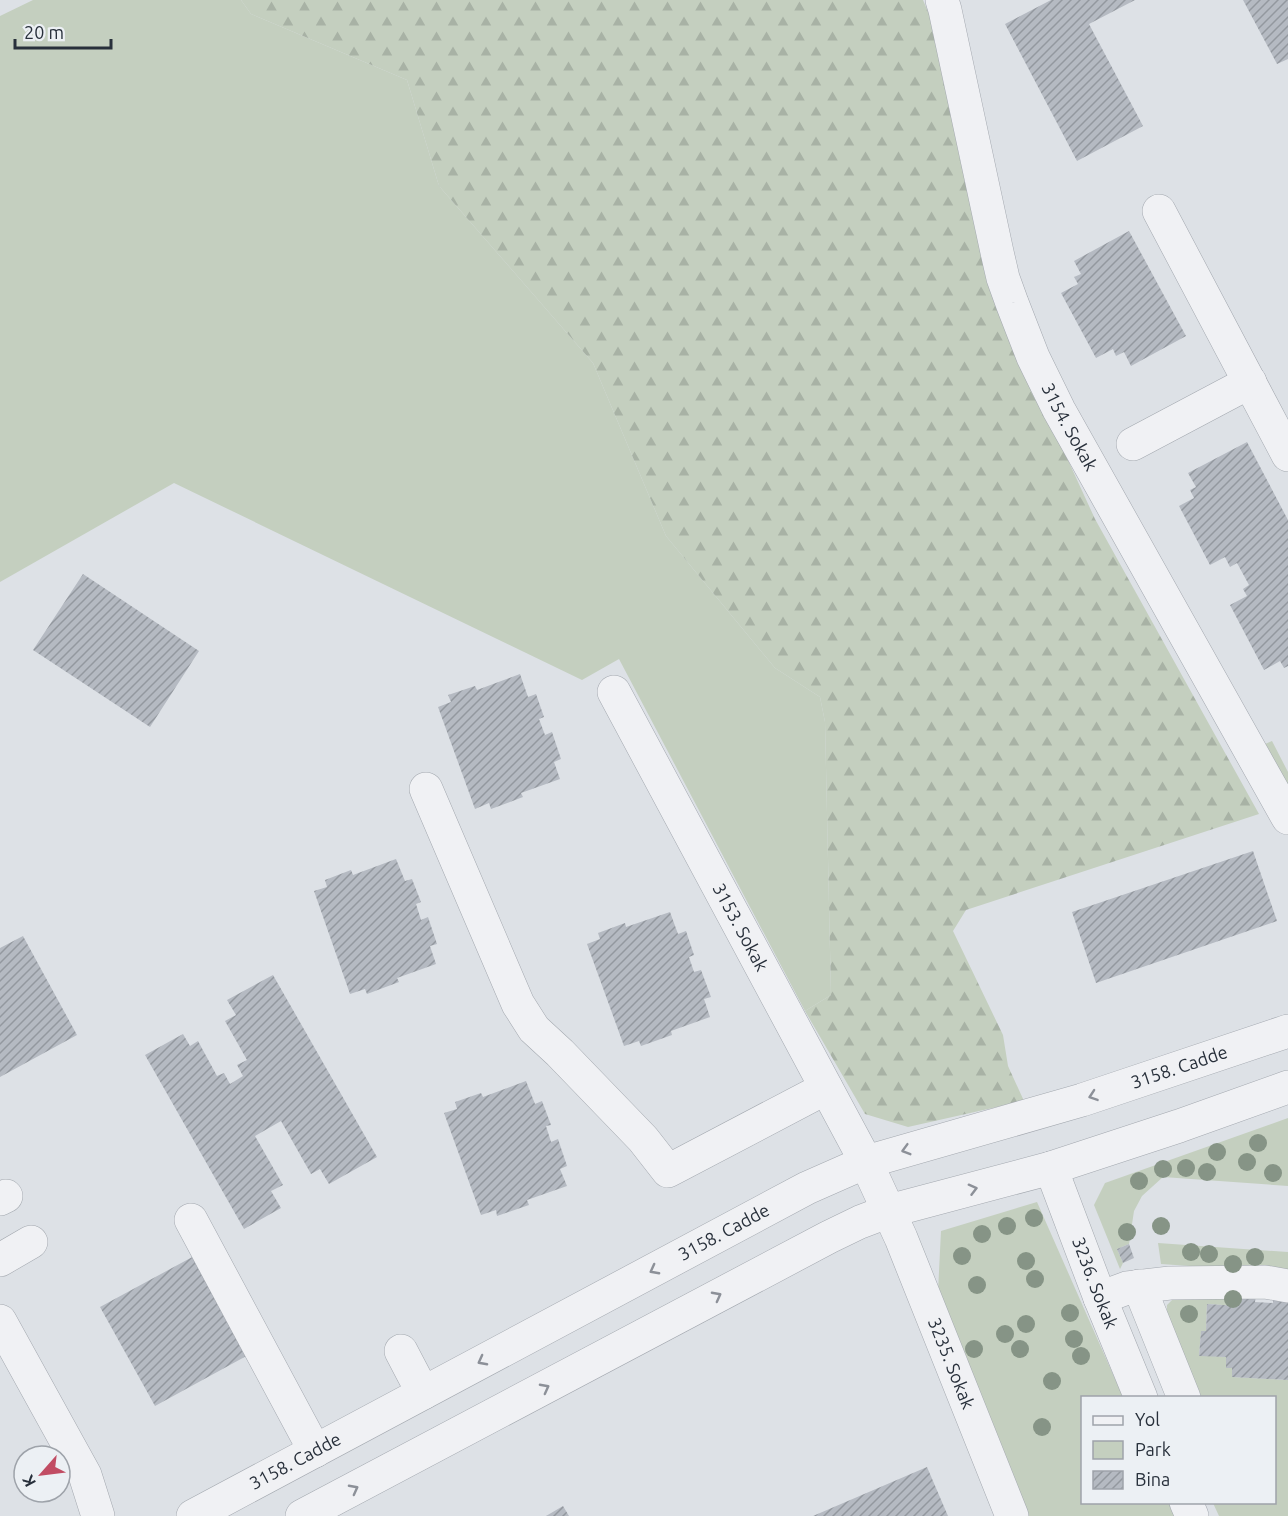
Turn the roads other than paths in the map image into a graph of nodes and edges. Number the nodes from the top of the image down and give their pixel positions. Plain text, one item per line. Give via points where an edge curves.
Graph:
1 (942, 0) edge
2 (1159, 211) dead end
3 (1250, 382) junction
4 (1133, 444) dead end
5 (1288, 455) edge
6 (614, 692) dead end
7 (426, 789) dead end
8 (1288, 818) edge
9 (1288, 1031) edge
10 (1288, 1087) edge
11 (826, 1088) junction
12 (866, 1162) junction
13 (1051, 1168) junction
14 (889, 1210) junction
15 (191, 1220) dead end
16 (31, 1242) dead end
17 (0, 1260) edge
18 (1139, 1286) junction
19 (1288, 1286) edge
20 (1100, 1299) junction
21 (0, 1321) edge
22 (400, 1351) dead end
23 (423, 1393) junction
24 (1140, 1396) edge
25 (1183, 1396) edge
26 (315, 1451) junction
27 (98, 1516) edge
28 (194, 1516) edge
29 (302, 1516) edge
30 (1012, 1516) edge

1 - 8 street, 3154. Sokak via 997,252 1033,357
2 - 3 street
3 - 4 street
3 - 5 street
6 - 11 street, 3153. Sokak
7 - 11 street via 518,1004 534,1029 643,1139 668,1171
9 -> 12 street, 3158. Cadde via 1082,1100
10 - 13 street
11 - 12 street, 3153. Sokak
12 - 14 street, 3235. Sokak
12 -> 23 street, 3158. Cadde via 807,1188
14 -> 13 street
13 - 20 street, 3236. Sokak
29 -> 14 street via 829,1237
14 - 30 street, 3235. Sokak
15 - 26 street
16 - 17 street
18 - 19 street via 1265,1282
18 - 20 street
18 - 25 street
20 - 24 street, 3236. Sokak
21 - 27 street via 85,1475
22 - 23 street
23 - 26 street, 3158. Cadde
26 - 28 street, 3158. Cadde

